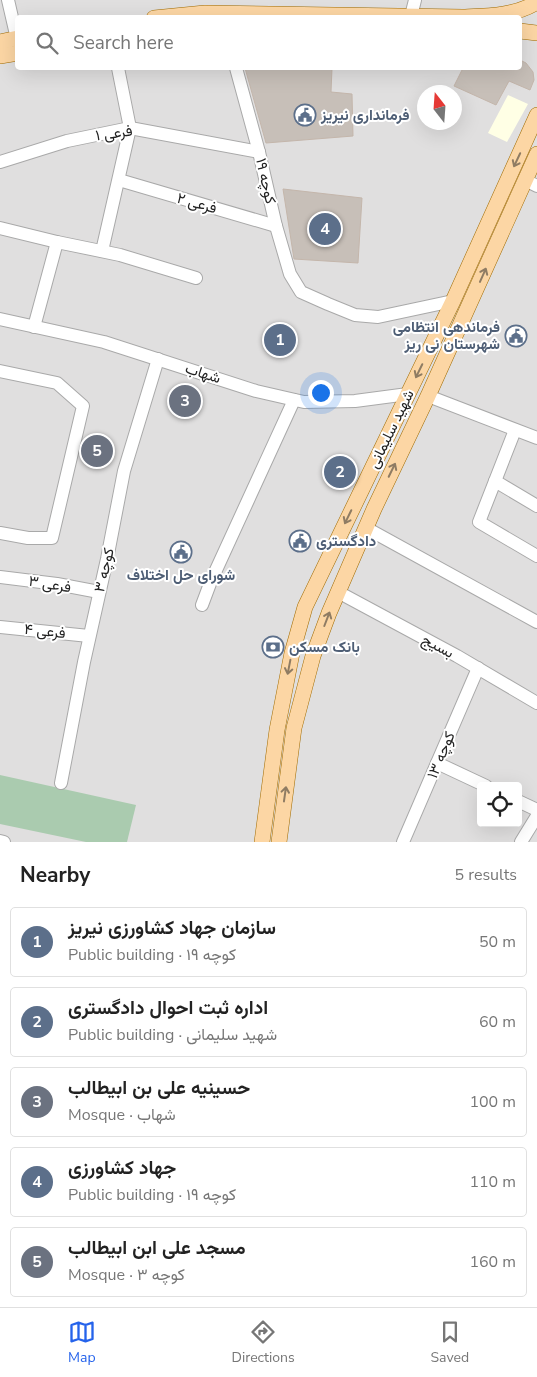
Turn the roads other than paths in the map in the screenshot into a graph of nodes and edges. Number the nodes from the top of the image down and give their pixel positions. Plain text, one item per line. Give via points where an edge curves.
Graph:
1 (8, 0) edge
2 (193, 0) edge
3 (416, 0) edge
4 (537, 2) edge
5 (205, 13) junction
6 (185, 15) edge
7 (342, 15) edge
8 (411, 15) edge
9 (498, 15) edge
10 (522, 31) edge
11 (15, 33) edge
12 (537, 33) edge
13 (0, 42) edge
14 (15, 43) edge
15 (15, 45) edge
16 (0, 56) edge
17 (118, 70) edge
18 (237, 70) edge
19 (537, 115) edge
20 (130, 128) junction
21 (259, 152) junction
22 (537, 154) edge
23 (0, 162) edge
24 (118, 180) junction
25 (531, 183) edge
26 (276, 226) junction
27 (0, 228) edge
28 (57, 242) junction
29 (102, 251) junction
30 (196, 278) dead end
31 (453, 301) junction
32 (468, 308) junction
33 (0, 319) edge
34 (34, 327) junction
35 (158, 359) junction
36 (0, 371) edge
37 (408, 394) junction
38 (428, 396) junction
39 (294, 400) junction
40 (515, 430) junction
41 (537, 438) edge
42 (495, 482) junction
43 (537, 506) edge
44 (366, 528) junction
45 (0, 534) edge
46 (537, 556) edge
47 (0, 577) edge
48 (318, 581) junction
49 (99, 592) junction
50 (338, 592) junction
51 (202, 605) dead end
52 (537, 622) edge
53 (0, 627) edge
54 (90, 636) junction
55 (478, 668) junction
56 (537, 704) edge
57 (437, 763) junction
58 (477, 782) edge
59 (61, 783) dead end
60 (522, 803) edge
61 (537, 810) edge
62 (537, 816) edge
63 (0, 841) edge
64 (4, 842) edge
65 (262, 842) edge
66 (279, 842) edge
67 (403, 842) edge
68 (521, 842) edge

1 - 11 street
2 - 5 main road
3 - 8 street
4 - 9 main road
5 - 6 main road
5 - 7 main road
10 - 12 main road
13 - 14 main road
15 - 16 main road
17 - 20 street
18 - 21 street, کوچه ۱۹
19 -> 31 main road, شهید سلیمانی
20 - 21 street, فرعی ۱
20 - 23 street, فرعی ۱ via 67,141
20 - 24 street
21 - 26 street, کوچه ۱۹
22 - 25 main road, شهید سلیمانی
24 - 26 street, فرعی ۲
24 - 29 street
32 -> 25 main road, شهید سلیمانی
26 - 31 street, کوچه ۱۹ via 290,274 301,292 328,304 355,315 378,317
27 - 28 street
28 - 29 street
28 - 34 street
29 - 30 street
31 - 32 main road
31 -> 37 main road, شهید سلیمانی
32 - 38 main road, شهید سلیمانی
33 - 34 street, شهاب
34 - 35 street, شهاب via 104,342
35 - 39 street, شهاب
35 - 49 street, کوچه ۳ via 124,471
36 - 45 street via 56,383 83,406 52,538
37 - 39 street, شهاب via 355,401
37 -> 48 main road, شهید سلیمانی
38 - 40 street
44 -> 38 main road, شهید سلیمانی
39 - 51 street
40 - 41 street
40 - 42 street
42 - 43 street
42 - 46 street via 479,522
44 - 50 main road, شهید سلیمانی
44 - 52 street
47 - 49 street, فرعی ۳
48 - 50 main road
48 -> 65 main road, شهید سلیمانی via 305,607 292,653 277,730
49 - 54 street, کوچه ۳
50 - 55 street, بسیج
66 -> 50 main road, شهید سلیمانی via 294,728 313,656
53 - 54 street, فرعی ۴
54 - 59 street, کوچه ۳
55 - 56 street, بسیج
55 - 57 street, کوچه ۱۳
57 - 58 street
57 - 67 street, کوچه ۱۳
60 - 61 street
62 - 68 street
63 - 64 street

